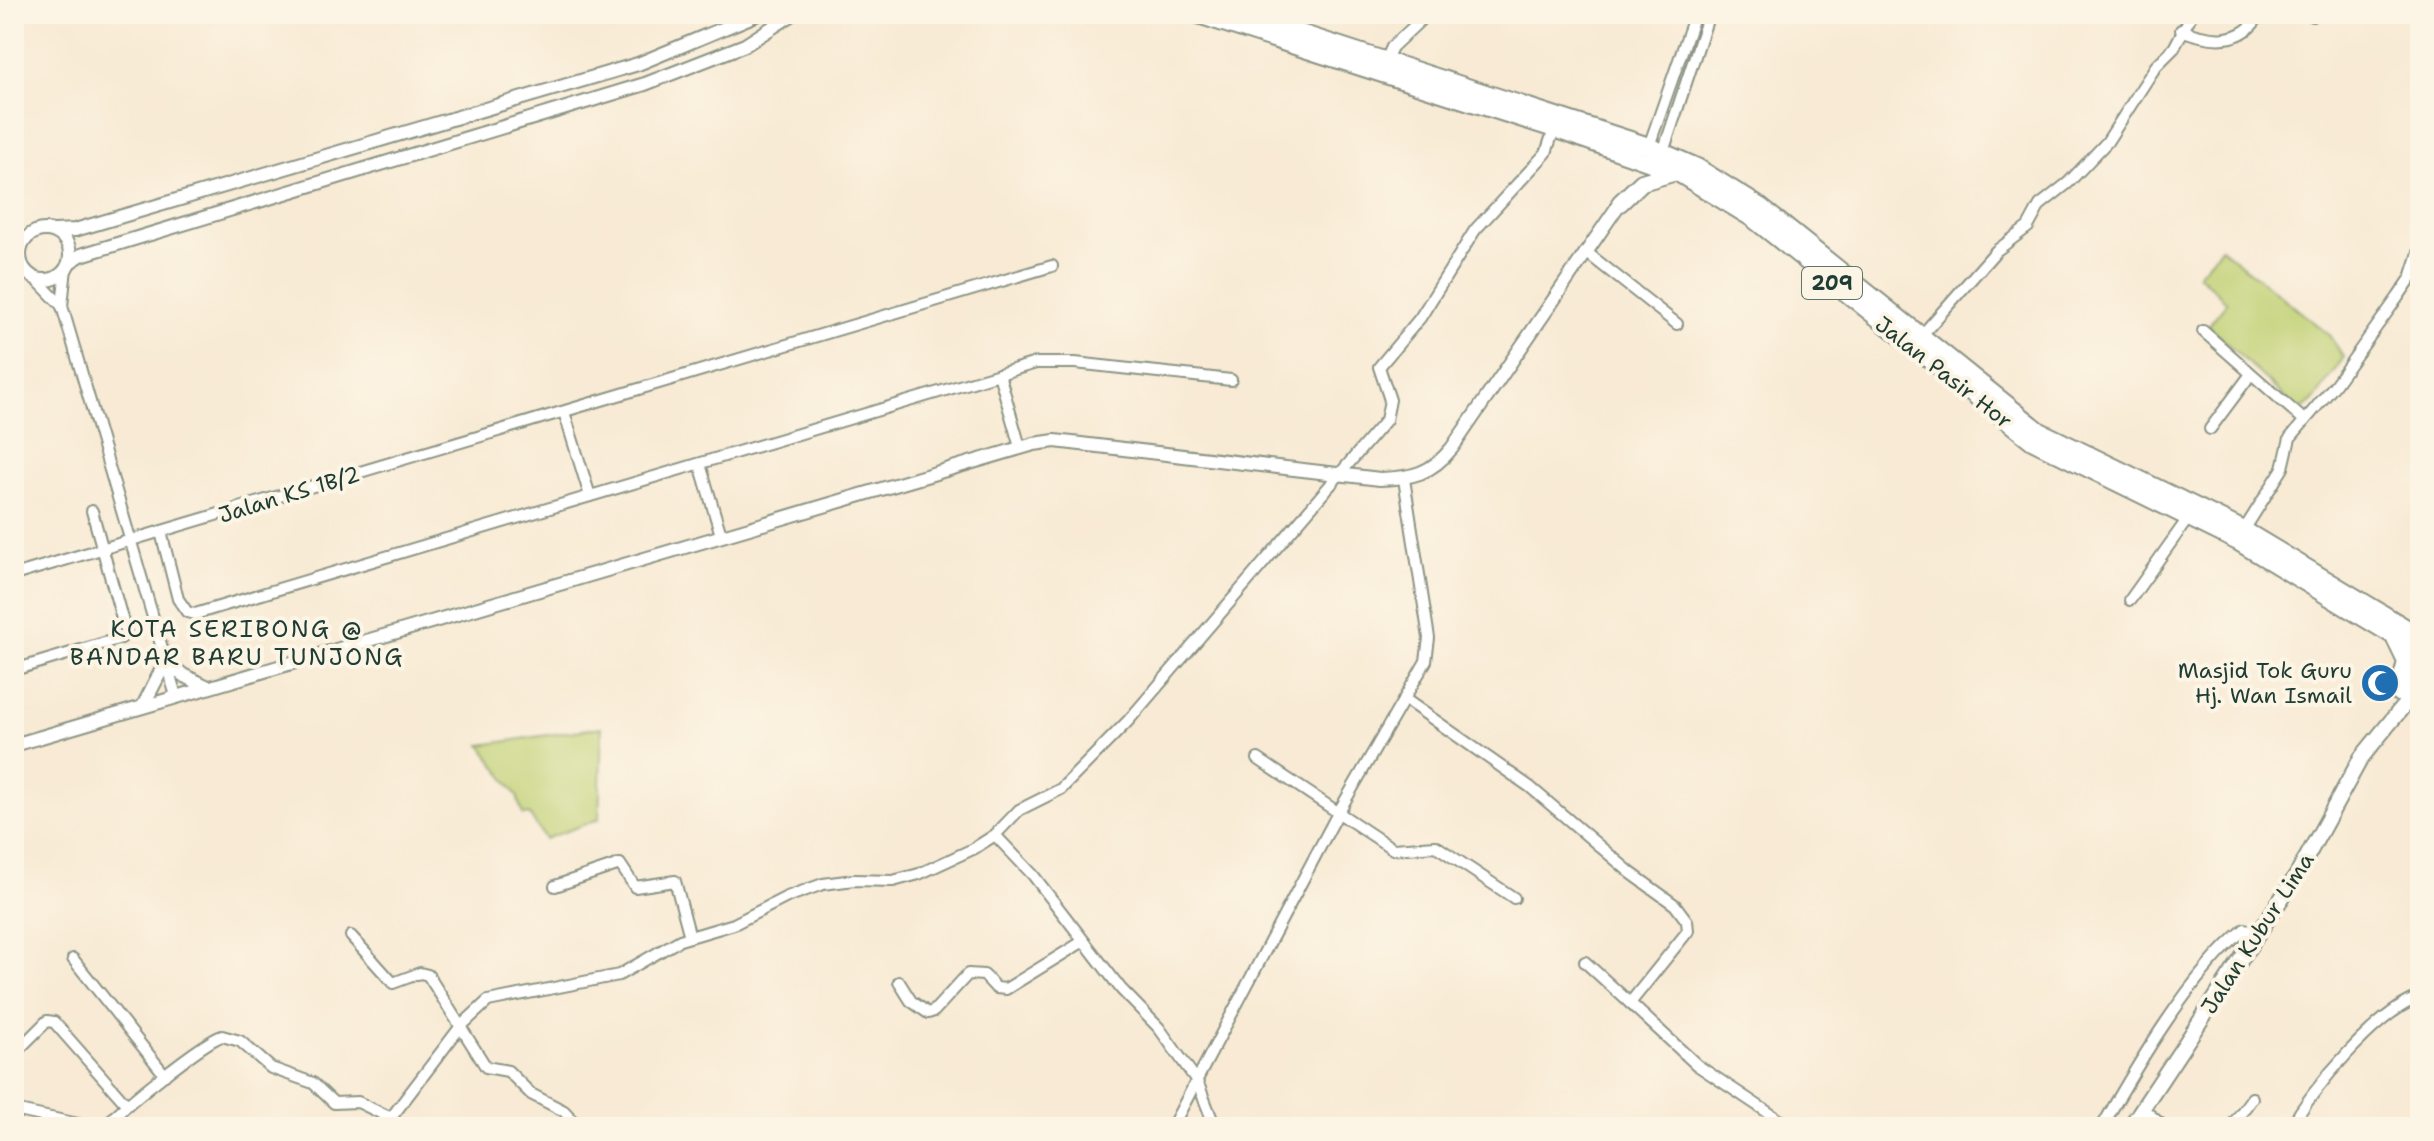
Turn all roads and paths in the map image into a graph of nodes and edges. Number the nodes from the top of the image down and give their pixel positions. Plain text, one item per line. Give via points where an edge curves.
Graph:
1 (758, 14) edge
2 (793, 14) edge
3 (1195, 14) edge
4 (1242, 14) edge
5 (1427, 14) edge
6 (1695, 14) edge
7 (1709, 14) edge
8 (2192, 14) edge
9 (2260, 14) edge
10 (1288, 20) edge
11 (2181, 30) junction
12 (1386, 60) junction
13 (481, 110) junction
14 (1554, 129) junction
15 (487, 132) junction
16 (1656, 149) junction
17 (1623, 151) junction
18 (1676, 172) junction
19 (1620, 203) junction
20 (54, 231) junction
21 (2420, 250) edge
22 (1586, 252) junction
23 (68, 265) junction
24 (1052, 266) dead end
25 (35, 278) junction
26 (62, 306) junction
27 (1677, 324) dead end
28 (2203, 331) dead end
29 (1921, 336) junction
30 (999, 374) junction
31 (2251, 374) junction
32 (1231, 380) dead end
33 (564, 412) junction
34 (2304, 420) junction
35 (2210, 429) dead end
36 (1020, 447) junction
37 (700, 464) junction
38 (1337, 475) junction
39 (1404, 479) junction
40 (590, 496) junction
41 (92, 511) dead end
42 (2189, 517) junction
43 (2244, 530) junction
44 (161, 532) junction
45 (721, 535) junction
46 (132, 541) junction
47 (103, 550) junction
48 (14, 575) edge
49 (2130, 600) dead end
50 (2420, 625) edge
51 (2394, 628) junction
52 (2420, 636) edge
53 (2420, 652) edge
54 (166, 661) junction
55 (2420, 663) edge
56 (14, 670) edge
57 (208, 687) junction
58 (2412, 692) edge
59 (176, 696) junction
60 (1406, 700) junction
61 (143, 706) junction
62 (14, 745) edge
63 (1258, 759) dead end
64 (1338, 813) junction
65 (995, 835) junction
66 (555, 886) dead end
67 (1514, 898) dead end
68 (2258, 934) junction
69 (351, 936) dead end
70 (690, 937) junction
71 (1082, 942) junction
72 (73, 959) dead end
73 (1585, 962) dead end
74 (899, 982) dead end
75 (2420, 997) edge
76 (1630, 1003) junction
77 (461, 1026) junction
78 (14, 1054) edge
79 (165, 1075) junction
80 (1197, 1081) junction
81 (2252, 1098) dead end
82 (127, 1105) junction
83 (2142, 1108) junction
84 (14, 1110) edge
85 (387, 1122) edge
86 (92, 1127) edge
87 (105, 1127) edge
88 (579, 1127) edge
89 (1172, 1127) edge
90 (1215, 1127) edge
91 (1790, 1127) edge
92 (2102, 1127) edge
93 (2130, 1127) edge
94 (2164, 1127) edge
95 (2231, 1127) edge
96 (2291, 1127) edge

1 - 13 street via 638,64
2 - 15 street via 745,45 696,67
3 - 14 main road, Jalan Pasir Hor / 209
4 - 10 main road, Jalan Pasir Hor / 209
5 - 12 street via 1392,47
6 - 16 street
7 - 16 street
8 - 11 street
9 - 11 street via 2238,35 2218,41
10 - 12 main road, Jalan Pasir Hor / 209
11 - 29 street via 2174,48 2156,66 2107,142 2040,205 2028,227 1996,251
12 - 16 main road, Jalan Pasir Hor / 209
13 - 15 street
13 - 20 street via 75,230
14 - 17 main road, Jalan Pasir Hor / 209
14 - 38 street via 1546,153 1475,230 1420,318 1379,367 1390,400 1386,420
15 - 23 street via 81,255
16 - 29 main road, Jalan Pasir Hor / 209 via 1761,207
17 - 18 main road, Jalan Pasir Hor / 209
17 - 19 main road via 1633,173
18 - 19 main road via 1642,182
18 - 42 main road, Jalan Pasir Hor / 209 via 1753,219 2032,441
19 - 22 street
20 - 23 street via 69,247
20 - 25 street via 31,234 21,248 22,262
21 - 34 street via 2411,278
22 - 27 street
22 - 39 street via 1442,460 1419,476
23 - 25 street via 49,280
23 - 26 street
24 - 33 street, Jalan KS 1B/2
25 - 26 street
26 - 46 street
28 - 31 street
29 - 43 main road, Jalan Pasir Hor / 209 via 2040,431
30 - 32 street via 1036,363 1075,363
30 - 36 street
30 - 37 street
31 - 34 street
31 - 35 street
33 - 40 street
33 - 44 street, Jalan KS 1B/2
34 - 43 street via 2290,438 2283,468
36 - 38 street via 1055,441
36 - 45 street
37 - 40 street
37 - 45 street
38 - 39 street
38 - 65 street via 1087,766 1061,789 1019,810
39 - 60 street via 1430,651
40 - 44 street via 195,614 178,599
41 - 47 street
42 - 49 street
42 - 51 main road, Jalan Pasir Hor / 209
43 - 51 main road, Jalan Pasir Hor / 209
44 - 46 street, Jalan KS 1B/2
45 - 57 street
46 - 47 street, Jalan KS 1B/2
46 - 54 street
47 - 48 street, Jalan KS 1B/2
47 - 56 street via 126,633
50 - 51 main road
51 - 52 main road, Jalan Pasir Hor / 209
51 - 53 main road, Jalan Pasir Hor / 209
51 - 58 main road
54 - 57 street
54 - 59 street
54 - 61 street
55 - 58 main road, Jalan Kubur Lima
57 - 59 street
58 - 68 main road, Jalan Kubur Lima via 2336,799 2297,875
59 - 61 street
60 - 64 street
60 - 76 street via 1530,787 1682,913 1688,931 1683,941
61 - 62 street
63 - 64 street
64 - 67 street via 1393,849 1436,846 1448,851
64 - 80 street
65 - 70 street via 912,876 823,884 734,924
65 - 71 street
66 - 70 street via 620,864 635,887 675,881
68 - 83 main road, Jalan Kubur Lima
68 - 92 street via 2245,929 2224,946
69 - 77 street via 393,983 428,975
70 - 77 street via 619,975 488,1001
71 - 74 street via 1006,989 996,988 976,972 968,974 928,1013 911,1001
71 - 80 street via 1159,1028
72 - 79 street
73 - 76 street
75 - 96 street via 2400,1007 2330,1072
76 - 91 street via 1697,1065
77 - 85 street
77 - 88 street via 486,1067 508,1071
78 - 82 street via 39,1026 54,1022
79 - 82 street
79 - 85 street via 214,1038 231,1038 271,1068 313,1083 334,1103 358,1102
80 - 89 street
80 - 90 street
81 - 95 street
82 - 87 street
83 - 93 main road, Jalan Kubur Lima
83 - 94 street
84 - 86 street

